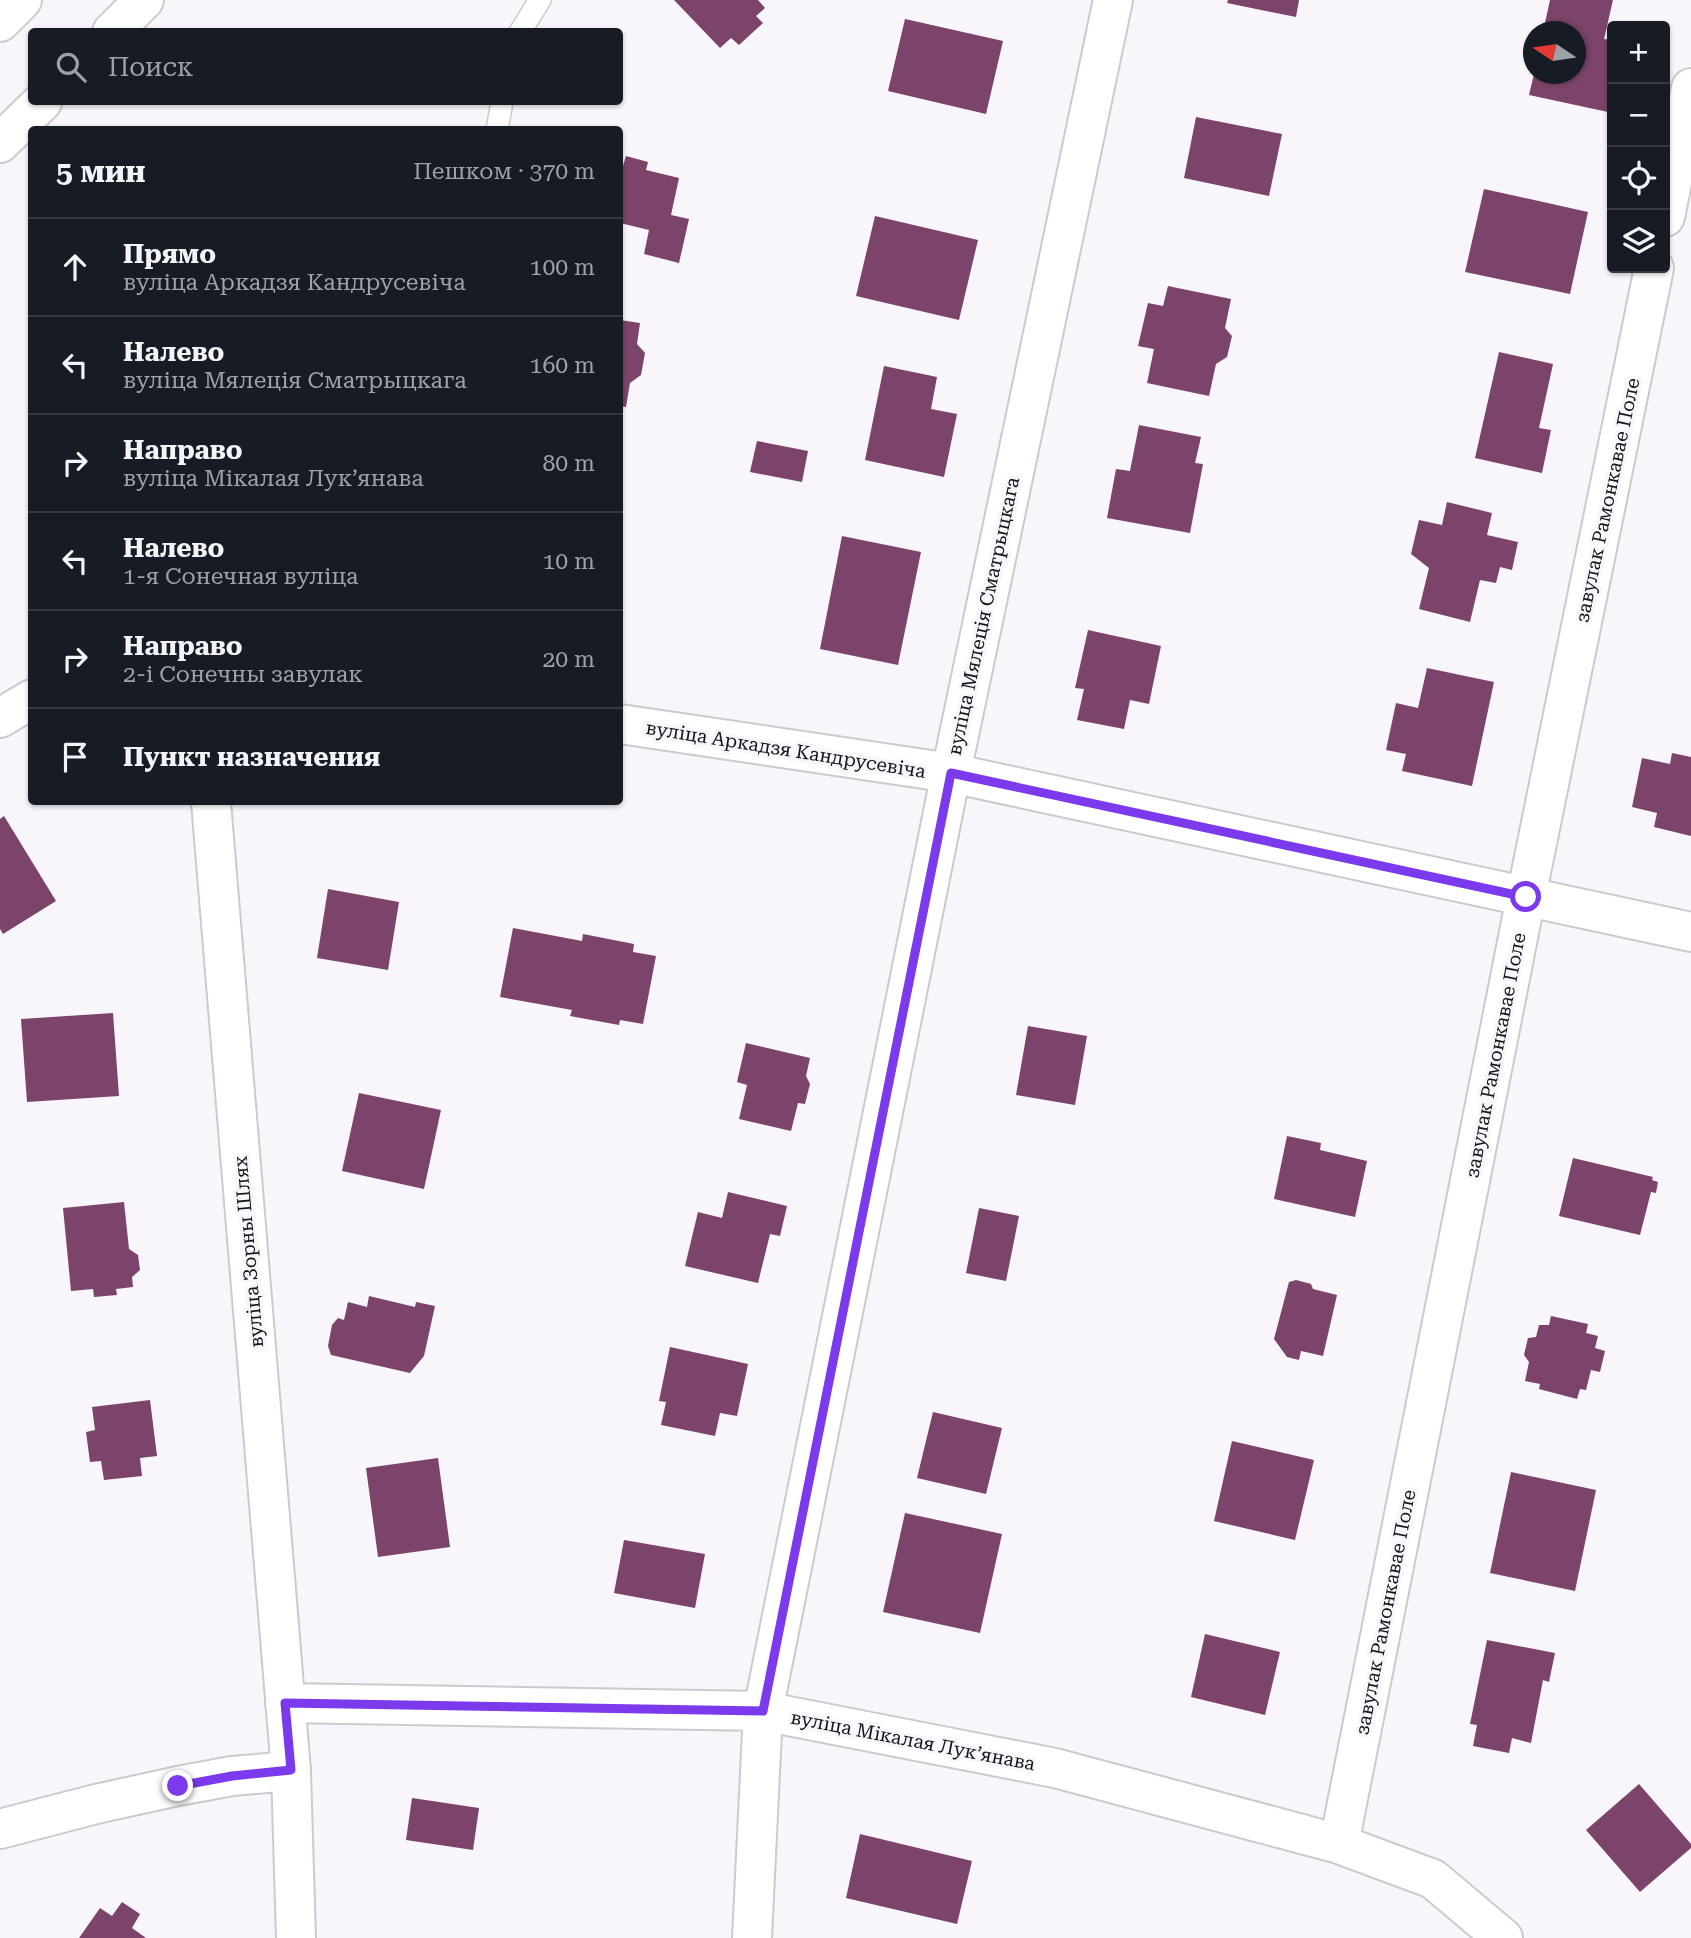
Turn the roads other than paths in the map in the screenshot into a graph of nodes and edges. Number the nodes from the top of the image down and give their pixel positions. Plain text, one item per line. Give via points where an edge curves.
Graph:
1 (22, 0) edge
2 (144, 0) edge
3 (540, 0) edge
4 (1113, 0) edge
5 (0, 22) edge
6 (116, 28) edge
7 (522, 28) edge
8 (1691, 88) edge
9 (39, 105) edge
10 (501, 105) edge
11 (498, 126) edge
12 (0, 143) edge
13 (1666, 210) edge
14 (1653, 273) edge
15 (28, 701) edge
16 (0, 718) edge
17 (623, 724) edge
18 (951, 773) junction
19 (211, 805) edge
20 (1526, 897) junction
21 (1691, 932) edge
22 (285, 1703) junction
23 (763, 1711) junction
24 (291, 1770) junction
25 (0, 1829) edge
26 (1339, 1844) junction
27 (296, 1938) edge
28 (752, 1938) edge
29 (1503, 1938) edge

1 - 5 street
2 - 6 street
3 - 7 lane
4 - 18 street, вуліца Мялеція Сматрыцкага
8 - 13 street
9 - 12 street
10 - 11 lane
14 - 20 street, завулак Рамонкавае Поле
15 - 16 street
17 - 18 street, вуліца Аркадзя Кандрусевіча
18 - 20 street, вуліца Аркадзя Кандрусевіча
18 - 23 street, вуліца Мялеція Сматрыцкага
19 - 22 street, вуліца Зорны Шлях
20 - 21 street, вуліца Аркадзя Кандрусевіча
20 - 26 street, завулак Рамонкавае Поле
22 - 23 street, вуліца Мікалая Лукʼянава
22 - 24 street, вуліца Зорны Шлях
23 - 26 street, вуліца Мікалая Лукʼянава via 1055,1768
23 - 28 street, вуліца Мялеція Сматрыцкага
24 - 25 street via 178,1786
24 - 27 street, вуліца Зорны Шлях
26 - 29 street, вуліца Мікалая Лукʼянава via 1433,1878

